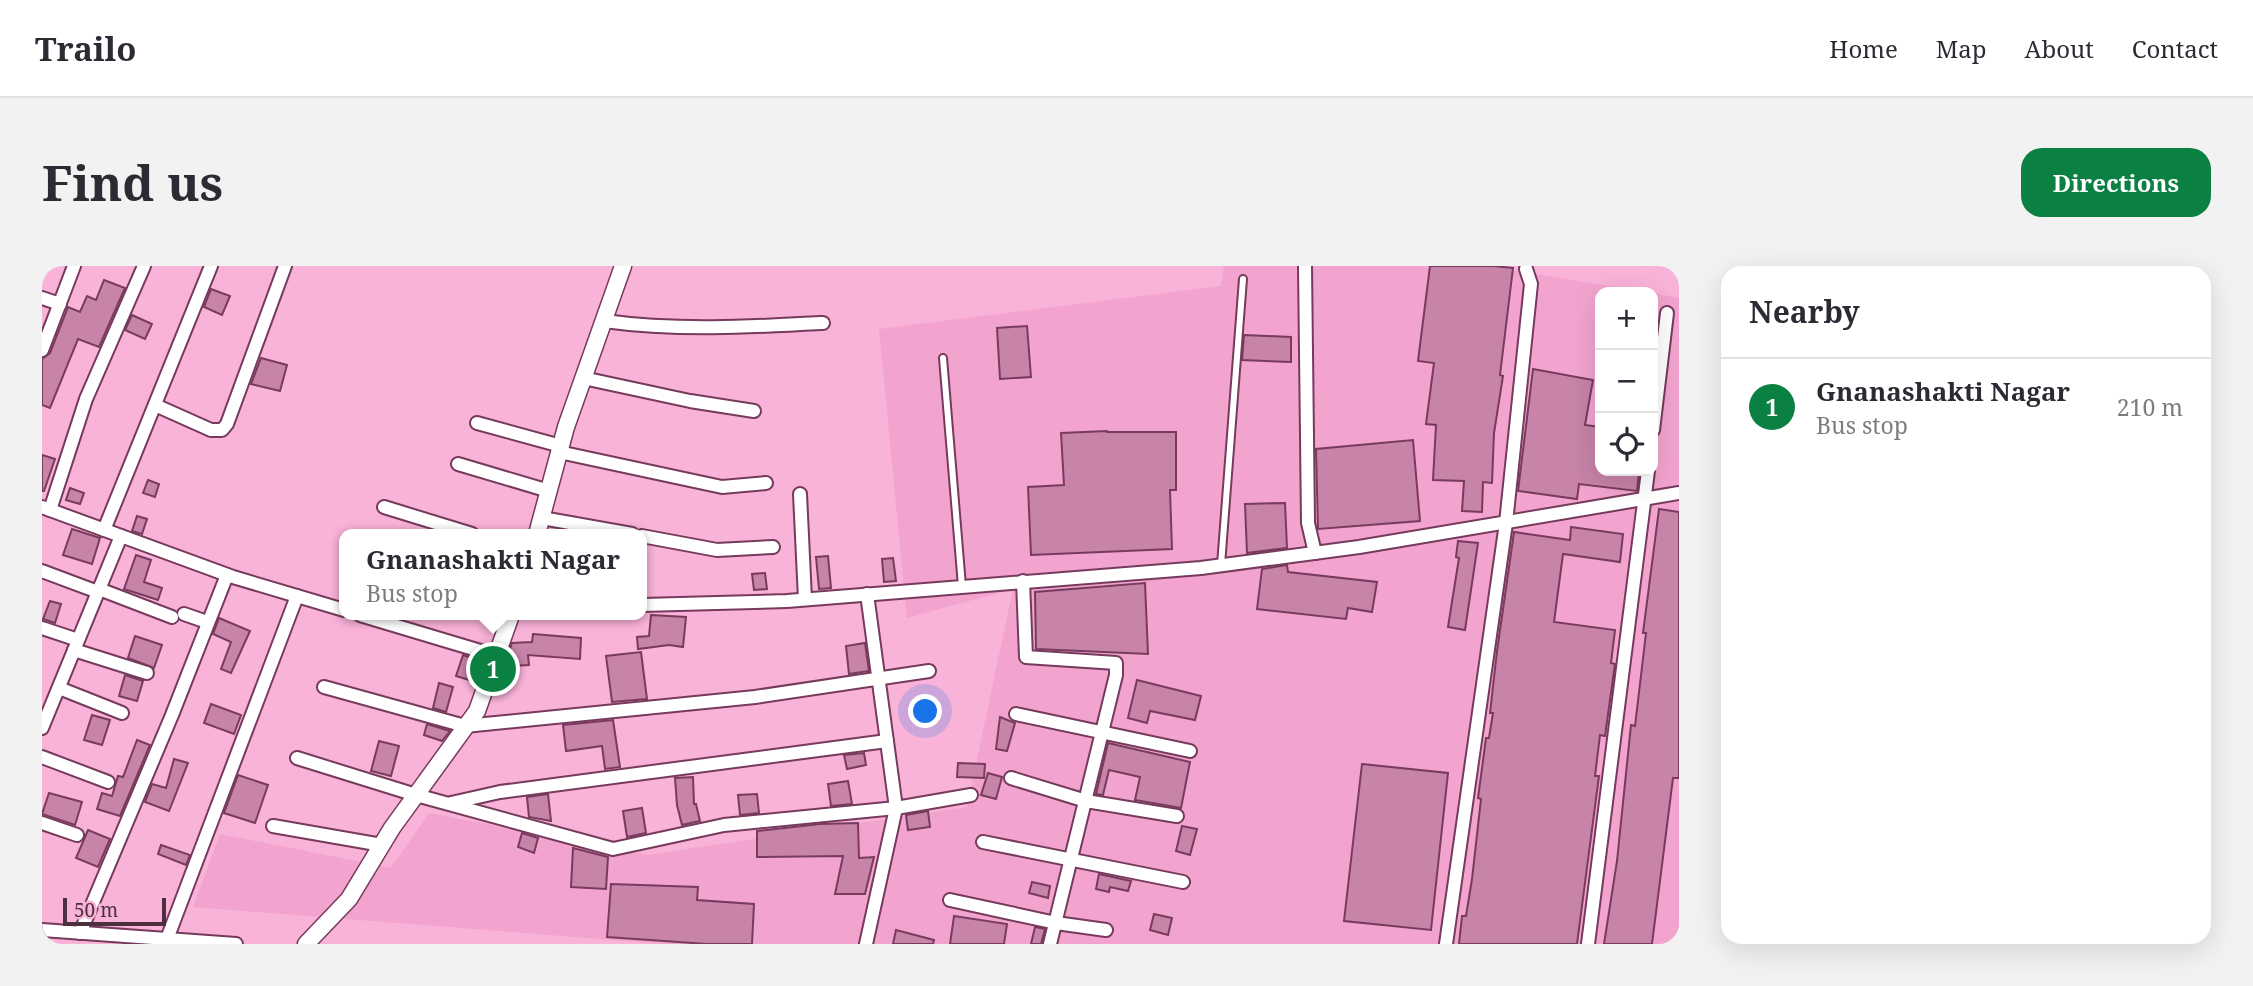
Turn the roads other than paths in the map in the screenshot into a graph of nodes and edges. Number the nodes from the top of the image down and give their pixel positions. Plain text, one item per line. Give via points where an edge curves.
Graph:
1 (75, 266) edge
2 (144, 266) edge
3 (211, 266) edge
4 (285, 266) edge
5 (623, 266) edge
6 (1305, 266) edge
7 (1526, 269) dead end
8 (1243, 279) dead end
9 (42, 298) edge
10 (60, 304) junction
11 (1667, 313) dead end
12 (604, 321) junction
13 (822, 323) dead end
14 (42, 350) edge
15 (943, 358) dead end
16 (583, 378) junction
17 (155, 405) junction
18 (754, 411) dead end
19 (1655, 413) edge
20 (477, 423) dead end
21 (560, 449) junction
22 (458, 464) dead end
23 (1647, 476) edge
24 (766, 483) dead end
25 (549, 491) junction
26 (1679, 493) edge
27 (800, 494) dead end
28 (1644, 500) junction
29 (384, 507) dead end
30 (46, 509) edge
31 (542, 518) junction
32 (1506, 523) junction
33 (456, 529) edge
34 (539, 529) edge
35 (604, 529) edge
36 (104, 530) junction
37 (121, 536) junction
38 (647, 537) edge
39 (773, 547) dead end
40 (1315, 553) junction
41 (1221, 565) junction
42 (42, 571) edge
43 (228, 575) junction
44 (1023, 581) junction
45 (962, 586) junction
46 (99, 590) junction
47 (867, 594) junction
48 (298, 596) junction
49 (805, 600) junction
50 (647, 605) edge
51 (339, 608) edge
52 (377, 620) edge
53 (509, 620) edge
54 (207, 622) junction
55 (42, 628) edge
56 (76, 645) junction
57 (497, 656) junction
58 (929, 671) dead end
59 (147, 673) dead end
60 (878, 679) junction
61 (324, 687) dead end
62 (52, 694) edge
63 (122, 713) dead end
64 (1016, 714) dead end
65 (465, 726) junction
66 (42, 728) edge
67 (1102, 731) junction
68 (887, 741) junction
69 (1190, 751) dead end
70 (42, 757) edge
71 (297, 758) dead end
72 (1011, 778) dead end
73 (108, 782) dead end
74 (416, 794) junction
75 (971, 795) dead end
76 (1086, 800) junction
77 (449, 803) junction
78 (896, 808) junction
79 (1177, 816) dead end
80 (42, 822) edge
81 (273, 826) dead end
82 (77, 835) dead end
83 (983, 842) dead end
84 (382, 845) junction
85 (1072, 859) junction
86 (1183, 882) dead end
87 (950, 900) dead end
88 (1056, 923) junction
89 (42, 930) edge
90 (1106, 930) dead end
91 (80, 933) junction
92 (167, 939) junction
93 (236, 944) edge
94 (306, 944) edge
95 (866, 944) edge
96 (1050, 944) edge
97 (1446, 944) edge
98 (1588, 944) edge

1 - 10 street
2 - 30 street via 86,399
3 - 17 street
4 - 17 street via 222,430 211,430
5 - 12 street
6 - 40 street via 1308,523
7 - 32 street via 1531,284
8 - 41 lane
9 - 10 street
10 - 14 street
11 - 19 street
12 - 13 street via 709,329
12 - 16 street
15 - 45 lane
16 - 18 street
16 - 21 street
17 - 36 street
20 - 21 street
21 - 24 street via 722,487
21 - 25 street
22 - 25 street
23 - 28 street
25 - 31 street
26 - 28 street
27 - 49 street
28 - 32 street
28 - 98 street
29 - 33 street
30 - 36 street
31 - 34 street
31 - 35 street
32 - 40 street
32 - 97 street
36 - 37 street
37 - 43 street
37 - 46 street
38 - 39 street via 717,550
40 - 41 street
41 - 44 street
42 - 46 street
43 - 48 street
43 - 54 street
44 - 45 street
44 - 67 street via 1026,657 1116,663
45 - 47 street
46 - 54 street
46 - 56 street
47 - 49 street
47 - 60 street
48 - 51 street
48 - 92 street
49 - 50 street
52 - 57 street
53 - 57 street
54 - 91 street
55 - 56 street
56 - 59 street
56 - 62 street
57 - 65 street via 477,711
58 - 60 street
60 - 65 street via 755,697
60 - 68 street
61 - 65 street
62 - 63 street
62 - 66 street
64 - 67 street
65 - 74 street
67 - 69 street
67 - 76 street
68 - 77 street via 499,792
68 - 78 street
70 - 73 street
71 - 74 street
72 - 76 street
74 - 77 street
74 - 84 street
75 - 78 street
76 - 79 street
76 - 85 street
77 - 78 street via 613,849 724,825
78 - 95 street
80 - 82 street
81 - 84 street
83 - 85 street
84 - 94 street via 349,899
85 - 86 street
85 - 88 street
87 - 88 street
88 - 90 street
88 - 96 street
89 - 91 street
91 - 92 street
92 - 93 street

